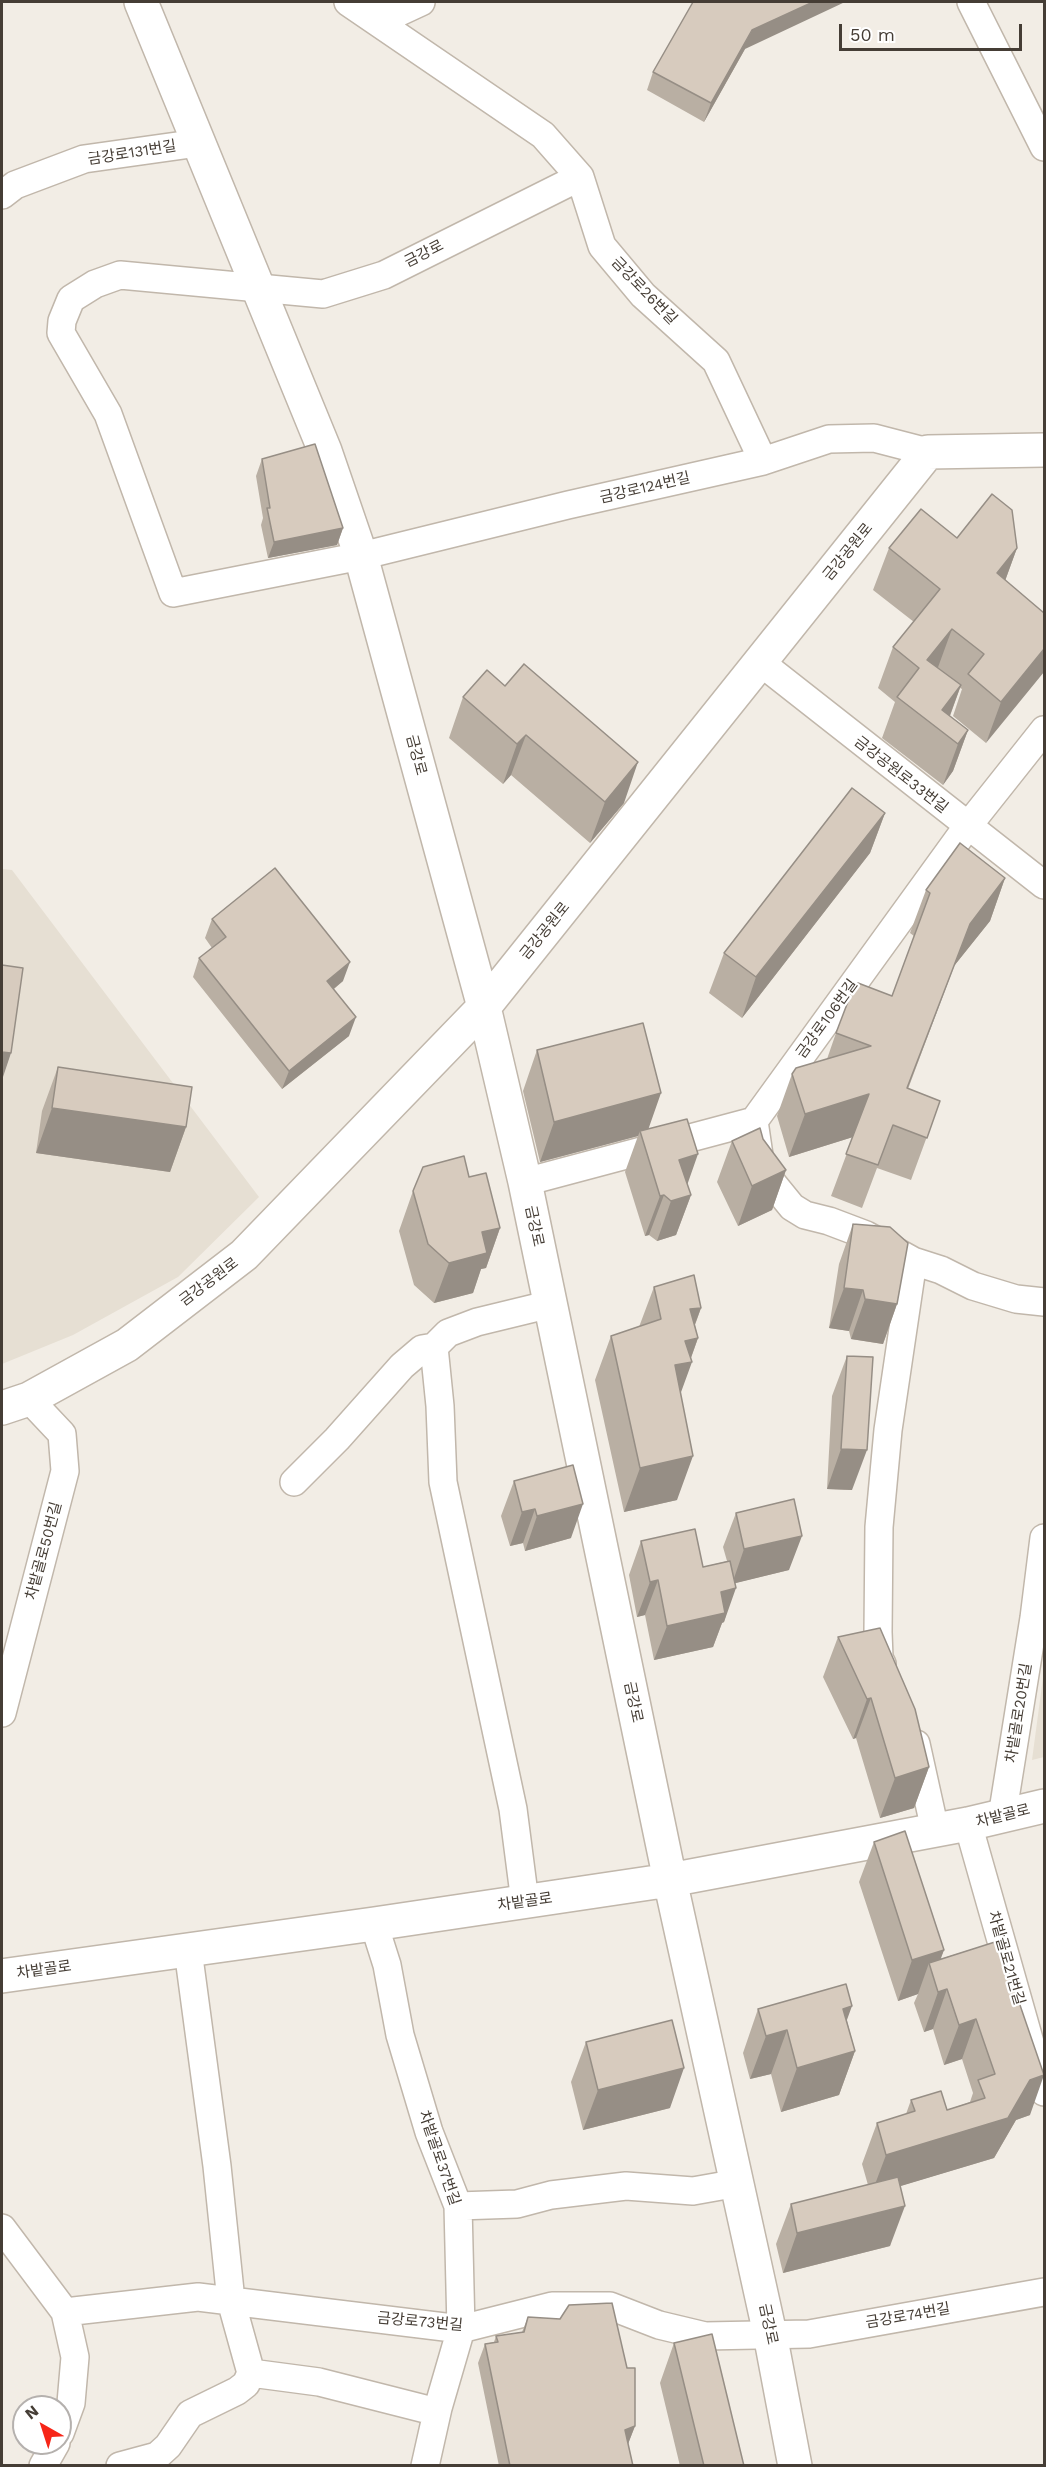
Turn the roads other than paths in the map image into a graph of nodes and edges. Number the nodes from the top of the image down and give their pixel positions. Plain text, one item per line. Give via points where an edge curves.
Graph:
1 (141, 2) edge
2 (348, 2) edge
3 (421, 2) edge
4 (971, 2) edge
5 (378, 12) edge
6 (198, 142) junction
7 (1044, 147) edge
8 (580, 177) junction
9 (2, 195) edge
10 (259, 290) junction
11 (1044, 450) edge
12 (928, 452) junction
13 (763, 461) junction
14 (361, 556) junction
15 (760, 662) junction
16 (1044, 730) edge
17 (967, 827) junction
18 (1044, 885) edge
19 (484, 1007) junction
20 (753, 1120) junction
21 (525, 1182) junction
22 (913, 1261) junction
23 (1044, 1302) edge
24 (550, 1304) junction
25 (434, 1347) junction
26 (15, 1403) edge
27 (294, 1482) dead end
28 (1044, 1538) edge
29 (894, 1691) edge
30 (2, 1713) edge
31 (907, 1724) edge
32 (1044, 1806) edge
33 (1002, 1817) junction
34 (968, 1824) junction
35 (935, 1830) junction
36 (670, 1880) junction
37 (525, 1902) junction
38 (374, 1924) junction
39 (188, 1950) junction
40 (2, 1976) edge
41 (1044, 2092) edge
42 (738, 2183) junction
43 (458, 2206) junction
44 (2, 2228) edge
45 (1044, 2292) edge
46 (231, 2301) junction
47 (65, 2312) junction
48 (461, 2329) junction
49 (770, 2334) junction
50 (251, 2373) junction
51 (72, 2395) edge
52 (437, 2412) junction
53 (120, 2466) edge
54 (425, 2466) edge
55 (795, 2466) edge

1 - 6 street, 금강로
2 - 5 street, 금강로26번길
3 - 5 street
4 - 7 street
5 - 8 street, 금강로26번길 via 543,135
6 - 9 street, 금강로131번길 via 84,159 15,185
6 - 10 street, 금강로
8 - 10 street, 금강로 via 384,275 323,294
8 - 13 street, 금강로26번길 via 602,246 643,295 716,361
10 - 14 street, 금강로 via 325,451
10 - 14 street, 금강로124번길 via 120,275 71,299 61,333 108,414 173,593
11 - 12 street
12 - 13 street, 금강로124번길 via 874,438 829,439
12 - 15 street, 금강공원로
13 - 14 street, 금강로124번길
14 - 19 street, 금강로
15 - 17 street, 금강공원로33번길
15 - 19 street, 금강공원로
16 - 17 street, 금강로106번길
17 - 18 street, 금강공원로33번길
17 - 20 street, 금강로106번길
19 - 21 street, 금강로
19 - 26 street, 금강공원로 via 244,1255 127,1345
20 - 21 street
20 - 22 street via 761,1168 792,1207 866,1235
21 - 24 street, 금강로
22 - 23 street via 973,1286 1016,1299
22 - 29 street via 888,1430 879,1527 879,1658
24 - 25 street via 477,1322 448,1333
24 - 36 street, 금강로
25 - 27 street via 422,1349 402,1366
25 - 37 street via 443,1482 513,1809
26 - 30 street, 차밭골로50번길 via 62,1434 65,1471
28 - 33 street, 차밭골로20번길
31 - 35 street via 916,1745
32 - 33 street, 차밭골로
33 - 34 street, 차밭골로
34 - 35 street, 차밭골로
34 - 41 street, 차밭골로21번길
35 - 36 street, 차밭골로
36 - 37 street, 차밭골로
36 - 42 street, 금강로
37 - 38 street, 차밭골로
38 - 39 street, 차밭골로
38 - 43 street, 차밭골로37번길 via 387,1965 400,2035 429,2132
39 - 40 street, 차밭골로
39 - 46 street
42 - 43 street via 693,2191 626,2186 551,2195 517,2204
42 - 49 street, 금강로
43 - 48 street, 차밭골로37번길
44 - 47 street
45 - 49 street, 금강로74번길 via 809,2334
46 - 47 street, 금강로73번길 via 198,2297
46 - 48 street, 금강로73번길
46 - 50 street
47 - 51 street via 75,2356
48 - 49 street, 금강로73번길 via 552,2306 610,2306 659,2325 705,2336
48 - 52 street, 차밭골로37번길
49 - 55 street, 금강로
50 - 52 street via 319,2382
50 - 53 street via 237,2391 190,2414 157,2456
52 - 54 street, 차밭골로37번길

